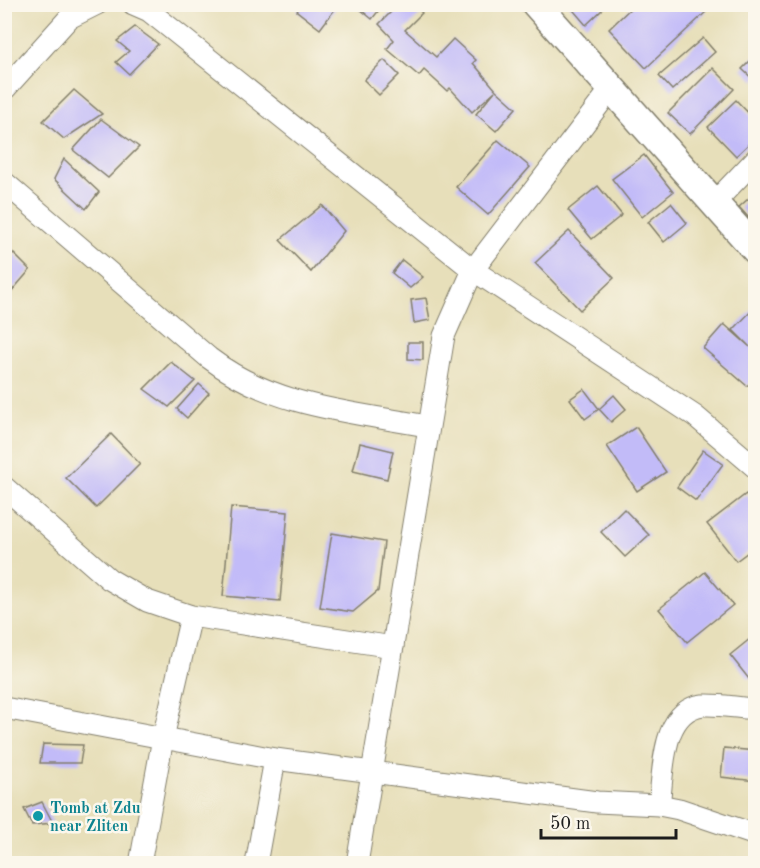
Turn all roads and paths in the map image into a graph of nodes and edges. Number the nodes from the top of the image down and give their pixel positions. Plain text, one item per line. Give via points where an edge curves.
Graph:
1 (96, 4) edge
2 (133, 4) edge
3 (536, 4) edge
4 (611, 89) junction
5 (4, 90) edge
6 (756, 159) edge
7 (4, 182) edge
8 (714, 203) junction
9 (756, 250) edge
10 (473, 270) junction
11 (428, 426) junction
12 (756, 468) edge
13 (4, 487) edge
14 (191, 616) junction
15 (393, 647) junction
16 (4, 708) edge
17 (756, 709) edge
18 (163, 738) junction
19 (275, 759) junction
20 (375, 771) junction
21 (659, 805) junction
22 (756, 835) edge
23 (140, 864) edge
24 (256, 864) edge
25 (357, 864) edge

1 - 5 street via 69,18
2 - 10 street via 149,11
3 - 4 street
4 - 8 street
4 - 10 street
6 - 8 street
7 - 11 street via 209,358 240,380 302,404
8 - 9 street
10 - 11 street via 444,336
10 - 12 street via 695,416
11 - 15 street
13 - 14 street via 109,579 147,601
14 - 15 street
14 - 18 street
15 - 20 street
16 - 18 street
17 - 21 street via 704,705 680,717 669,737
18 - 19 street
18 - 23 street
19 - 20 street
19 - 24 street
20 - 21 street via 597,802
20 - 25 street
21 - 22 street

